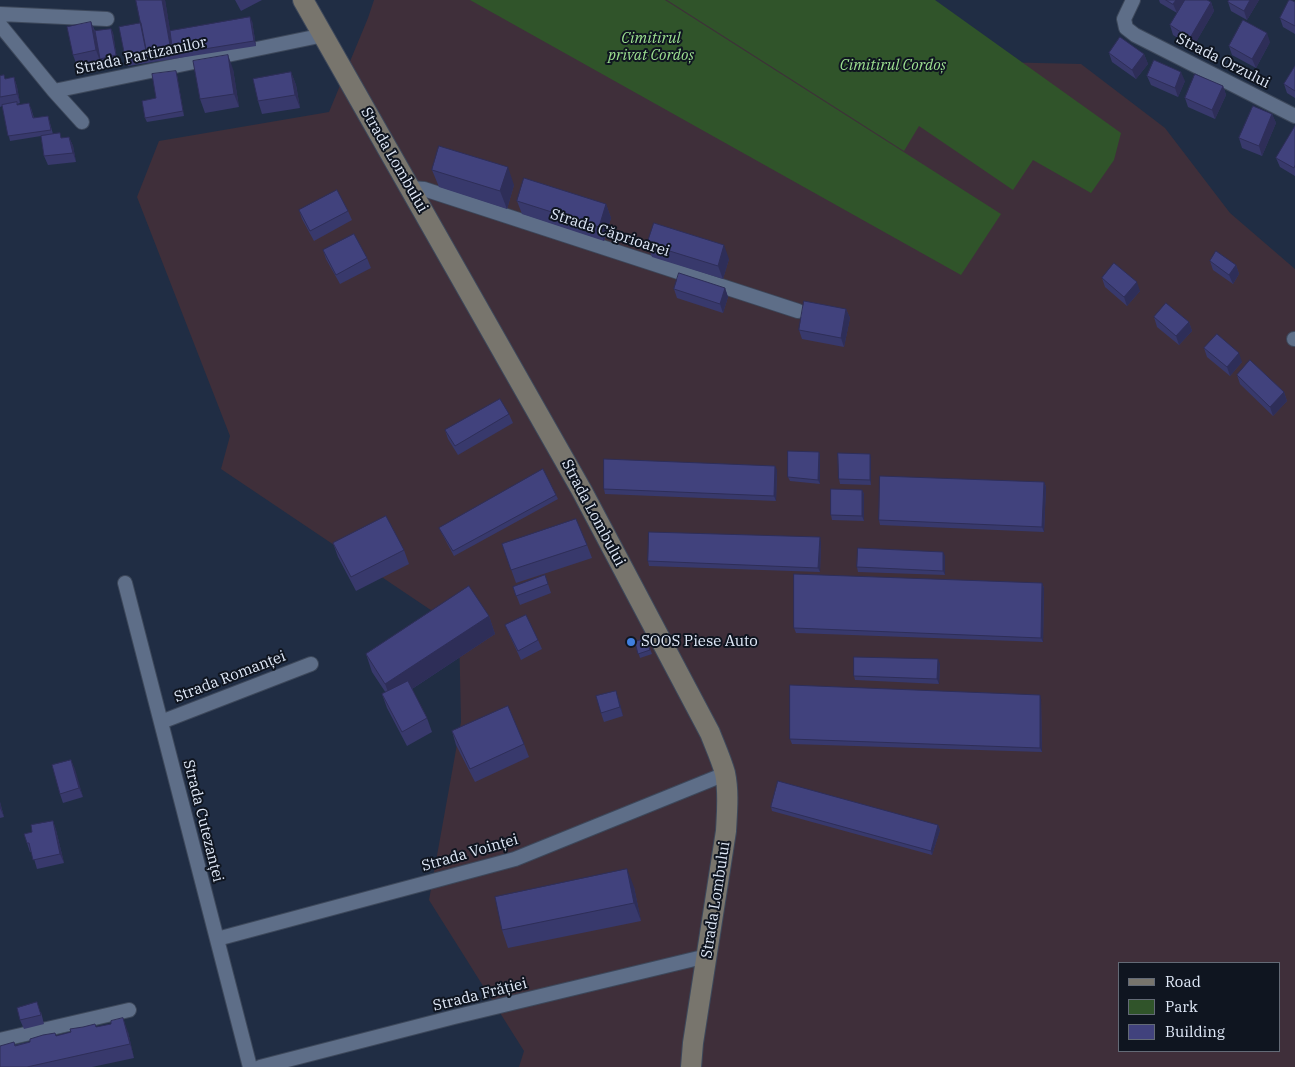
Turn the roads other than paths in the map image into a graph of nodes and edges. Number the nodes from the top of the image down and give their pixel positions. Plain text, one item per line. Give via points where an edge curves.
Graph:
1 (303, 0) edge
2 (1133, 0) edge
3 (0, 14) edge
4 (107, 19) dead end
5 (0, 25) edge
6 (324, 35) junction
7 (54, 91) junction
8 (1295, 116) edge
9 (82, 122) dead end
10 (410, 188) junction
11 (798, 311) dead end
12 (125, 583) dead end
13 (311, 664) dead end
14 (161, 722) junction
15 (725, 774) junction
16 (217, 939) junction
17 (707, 956) junction
18 (129, 1010) dead end
19 (0, 1040) edge
20 (250, 1067) edge
21 (260, 1067) edge
22 (691, 1067) edge

1 - 6 street, Strada Lombului
2 - 8 street, Strada Orzului via 1124,18 1126,28 1135,35
3 - 4 street
5 - 7 street
6 - 7 street, Strada Partizanilor
6 - 10 street, Strada Lombului
7 - 9 street
10 - 11 street, Strada Căprioarei via 424,189
10 - 15 street, Strada Lombului via 586,497 710,733
12 - 14 street, Strada Cutezanței
13 - 14 street, Strada Romanței
14 - 16 street, Strada Cutezanței
15 - 16 street, Strada Voinței via 515,859
15 - 17 street, Strada Lombului via 728,796 726,831
16 - 20 street, Strada Cutezanței
17 - 21 street, Strada Frăției
17 - 22 street, Strada Lombului
18 - 19 street

